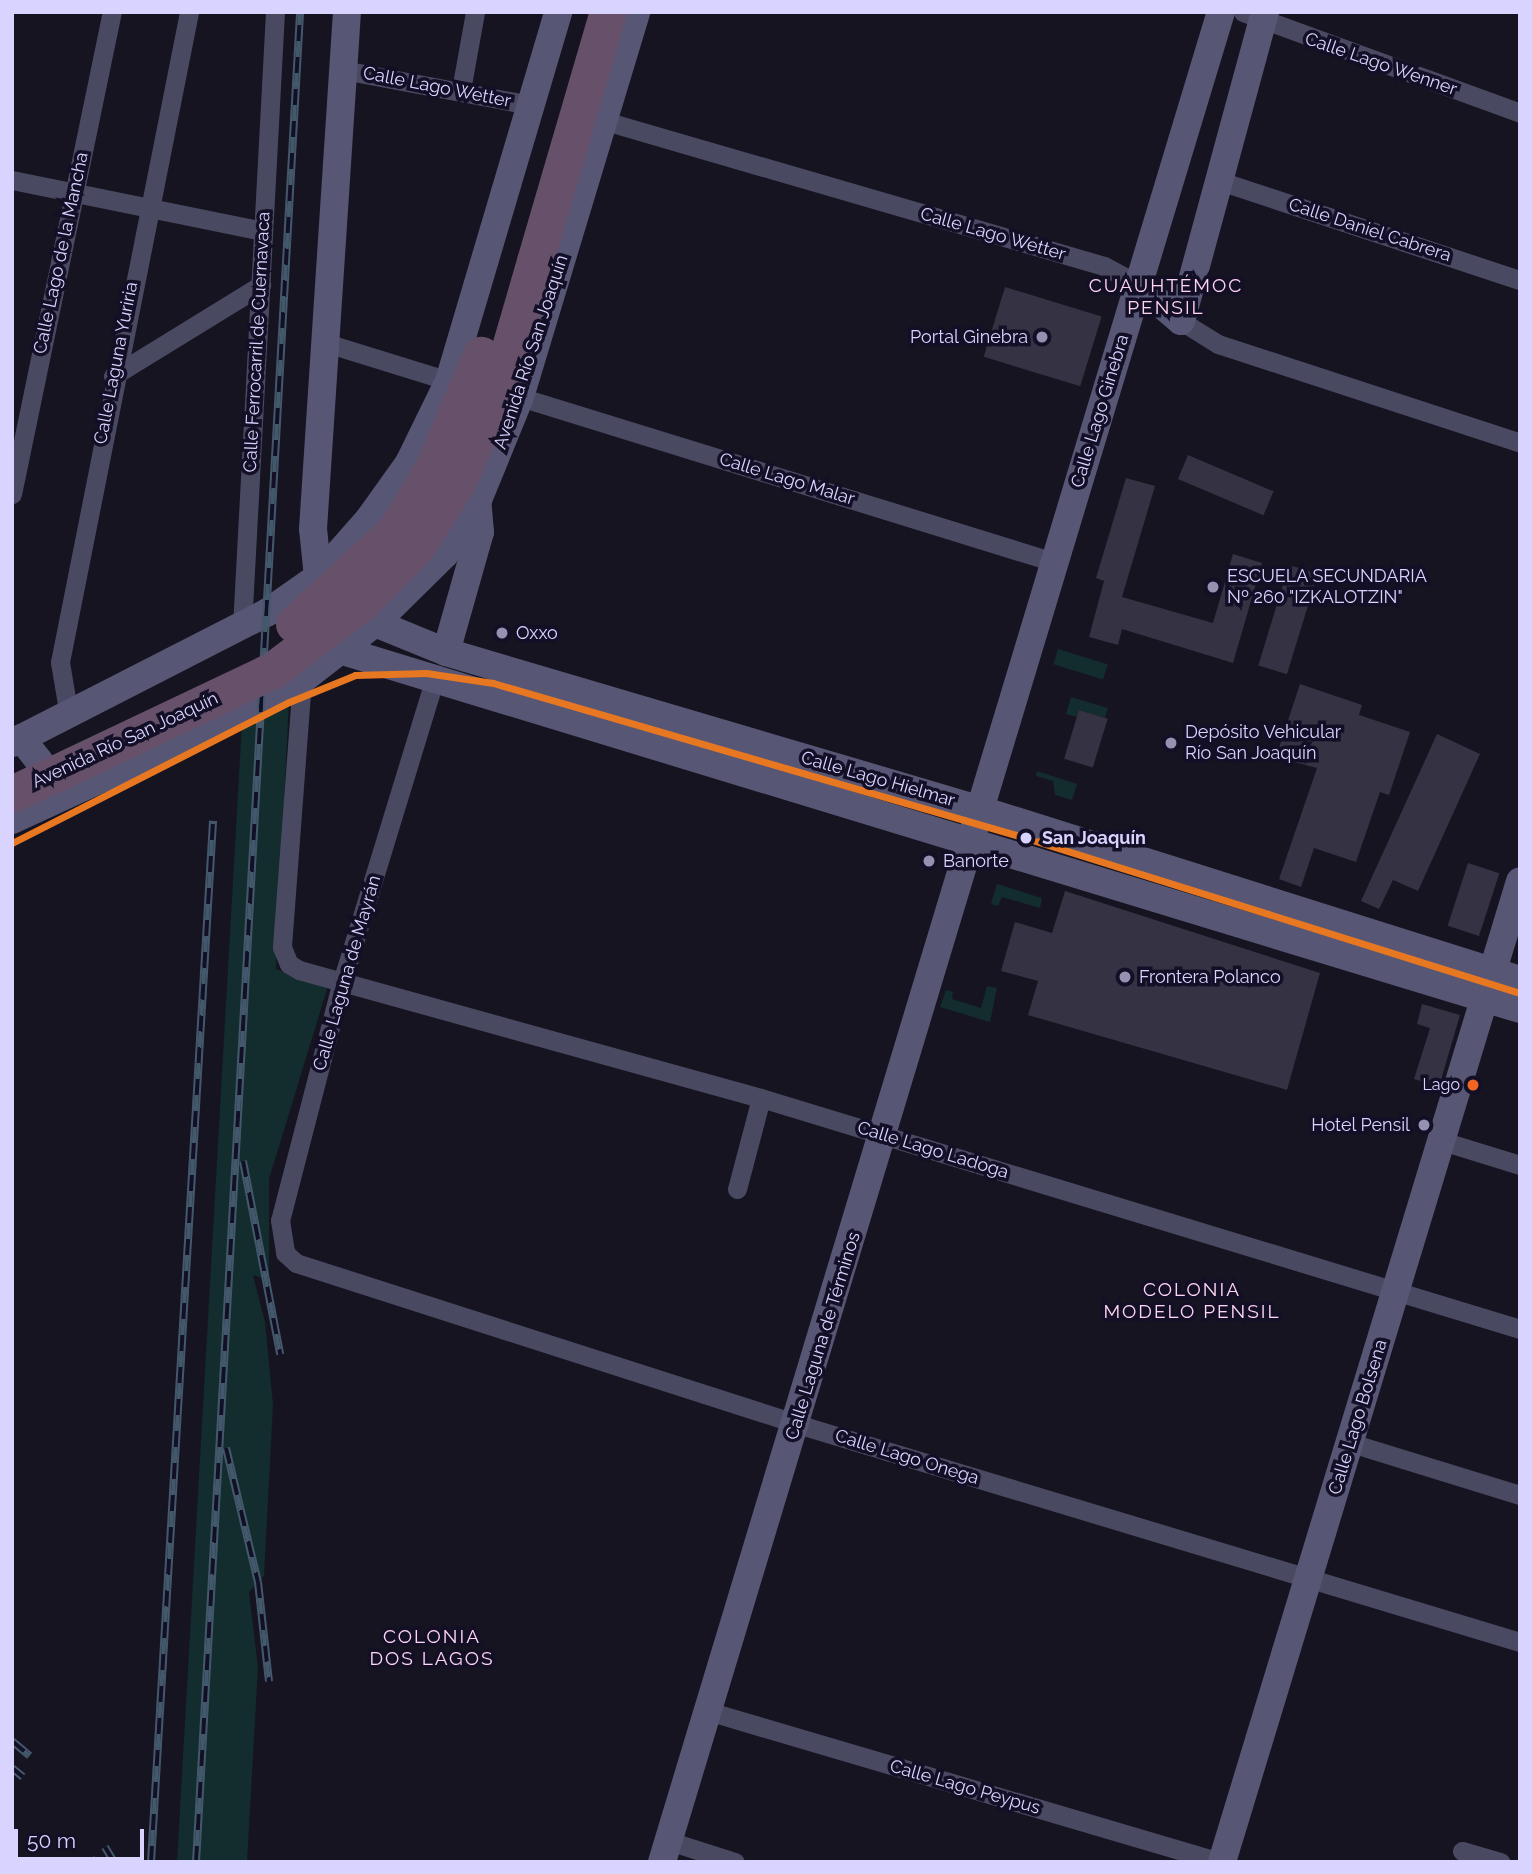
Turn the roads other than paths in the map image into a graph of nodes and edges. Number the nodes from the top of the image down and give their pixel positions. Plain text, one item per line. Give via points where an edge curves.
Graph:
1 (112, 12) edge
2 (189, 12) edge
3 (275, 12) edge
4 (347, 12) edge
5 (475, 12) edge
6 (558, 12) edge
7 (584, 12) edge
8 (608, 12) edge
9 (636, 12) edge
10 (1220, 12) edge
11 (1257, 16) edge
12 (343, 70) junction
13 (461, 90) junction
14 (530, 105) junction
15 (1520, 113) edge
16 (605, 121) junction
17 (12, 180) edge
18 (1220, 181) junction
19 (72, 195) junction
20 (147, 210) junction
21 (263, 231) junction
22 (523, 257) junction
23 (1520, 280) edge
24 (261, 285) junction
25 (1139, 285) junction
26 (1181, 321) junction
27 (323, 342) junction
28 (113, 376) junction
29 (449, 381) junction
30 (520, 397) junction
31 (1520, 443) edge
32 (409, 463) junction
33 (12, 494) edge
34 (478, 500) junction
35 (1054, 562) junction
36 (318, 577) junction
37 (375, 623) junction
38 (243, 627) junction
39 (343, 651) junction
40 (446, 652) junction
41 (302, 680) junction
42 (434, 681) junction
43 (69, 716) junction
44 (15, 751) edge
45 (110, 774) junction
46 (29, 799) edge
47 (978, 809) junction
48 (12, 820) edge
49 (969, 839) junction
50 (1520, 881) edge
51 (1520, 980) edge
52 (342, 981) junction
53 (1488, 984) junction
54 (1520, 1009) edge
55 (761, 1098) junction
56 (884, 1135) junction
57 (1442, 1141) junction
58 (1520, 1165) edge
59 (737, 1189) dead end
60 (296, 1263) joint
61 (1396, 1292) junction
62 (1520, 1329) edge
63 (796, 1423) junction
64 (1351, 1443) junction
65 (1520, 1495) edge
66 (1310, 1577) junction
67 (1520, 1642) edge
68 (711, 1712) junction
69 (665, 1851) edge
70 (1462, 1851) dead end
71 (735, 1862) edge
72 (1221, 1862) edge
73 (1500, 1862) edge

1 - 19 street, Calle Lago de la Mancha
2 - 20 street, Calle Laguna Yuriria
3 - 21 street, Calle Ferrocarril de Cuernavaca
4 - 12 street
5 - 13 street
6 - 14 street
7 - 22 highway, Avenida Río San Joaquín
8 - 22 highway, Avenida Río San Joaquín
9 - 16 street, Avenida Río San Joaquín
10 - 25 street, Calle Lago Ginebra
11 - 15 street, Calle Lago Wenner
11 - 18 street
12 - 13 street, Calle Lago Wetter
12 - 27 street
13 - 14 street, Calle Lago Wetter
14 - 29 street
16 - 25 street, Calle Lago Wetter via 1104,266
16 - 30 street, Avenida Río San Joaquín
17 - 19 street
18 - 23 street, Calle Daniel Cabrera
18 - 26 street
19 - 20 street
19 - 33 street, Calle Lago de la Mancha
20 - 21 street
20 - 28 street, Calle Laguna Yuriria
21 - 24 street, Calle Ferrocarril de Cuernavaca
22 - 44 highway, Avenida Río San Joaquín, bridge via 472,386 396,530 341,586 269,645
22 - 46 highway, Avenida Río San Joaquín, bridge via 496,392 457,483 416,547 359,605 273,670
24 - 28 street
24 - 38 street, Calle Ferrocarril de Cuernavaca
25 - 26 street, Calle Lago Wetter
25 - 35 street, Calle Lago Ginebra
26 - 31 street, Calle Lago Wetter via 1218,344
27 - 29 street
27 - 36 street via 313,529
28 - 43 street, Calle Laguna Yuriria via 60,662
29 - 32 street
30 - 34 street, Avenida Río San Joaquín
30 - 35 street, Calle Lago Malar
32 - 34 street
32 - 36 street
34 - 37 street, Avenida Río San Joaquín via 445,554
34 - 40 street via 480,532
35 - 47 street, Calle Lago Ginebra
36 - 37 street, Calle Lago Hielmar
36 - 38 street
37 - 39 street, Avenida Río San Joaquín
37 - 40 street, Calle Lago Hielmar
38 - 43 street
39 - 41 street, Avenida Río San Joaquín
39 - 42 street, Calle Lago Hielmar
40 - 47 street, Calle Lago Hielmar
41 - 45 street, Avenida Río San Joaquín via 246,712
41 - 52 street via 282,947 289,964 299,970
42 - 49 street, Calle Lago Hielmar
42 - 52 street, Calle Laguna de Mayrán
43 - 44 street
43 - 45 street via 94,765
44 - 46 street via 48,782
45 - 46 street, Avenida Río San Joaquín
46 - 48 street, Avenida Río San Joaquín
47 - 49 street, Calle Laguna de Términos
47 - 53 street, Calle Lago Hielmar
49 - 53 street, Calle Lago Hielmar
49 - 56 street, Calle Laguna de Términos
50 - 53 street, Calle Lago Bolsena
51 - 53 street
52 - 55 street, Calle Lago Ladoga
52 - 60 street, Calle Laguna de Mayrán via 280,1220 285,1253
53 - 54 street
53 - 57 street, Calle Lago Bolsena
55 - 56 street, Calle Lago Ladoga
55 - 59 street
56 - 61 street, Calle Lago Ladoga
56 - 63 street, Calle Laguna de Términos
57 - 58 street
57 - 61 street, Calle Lago Bolsena
60 - 63 street, Calle Lago Onega
61 - 62 street, Calle Lago Ladoga
61 - 64 street, Calle Lago Bolsena
63 - 66 street, Calle Lago Onega
63 - 68 street, Calle Laguna de Términos
64 - 65 street
64 - 66 street, Calle Lago Bolsena
66 - 67 street, Calle Lago Onega
66 - 72 street, Calle Lago Bolsena
68 - 69 street, Calle Laguna de Términos
68 - 72 street, Calle Lago Peypus
69 - 71 street
70 - 73 street

